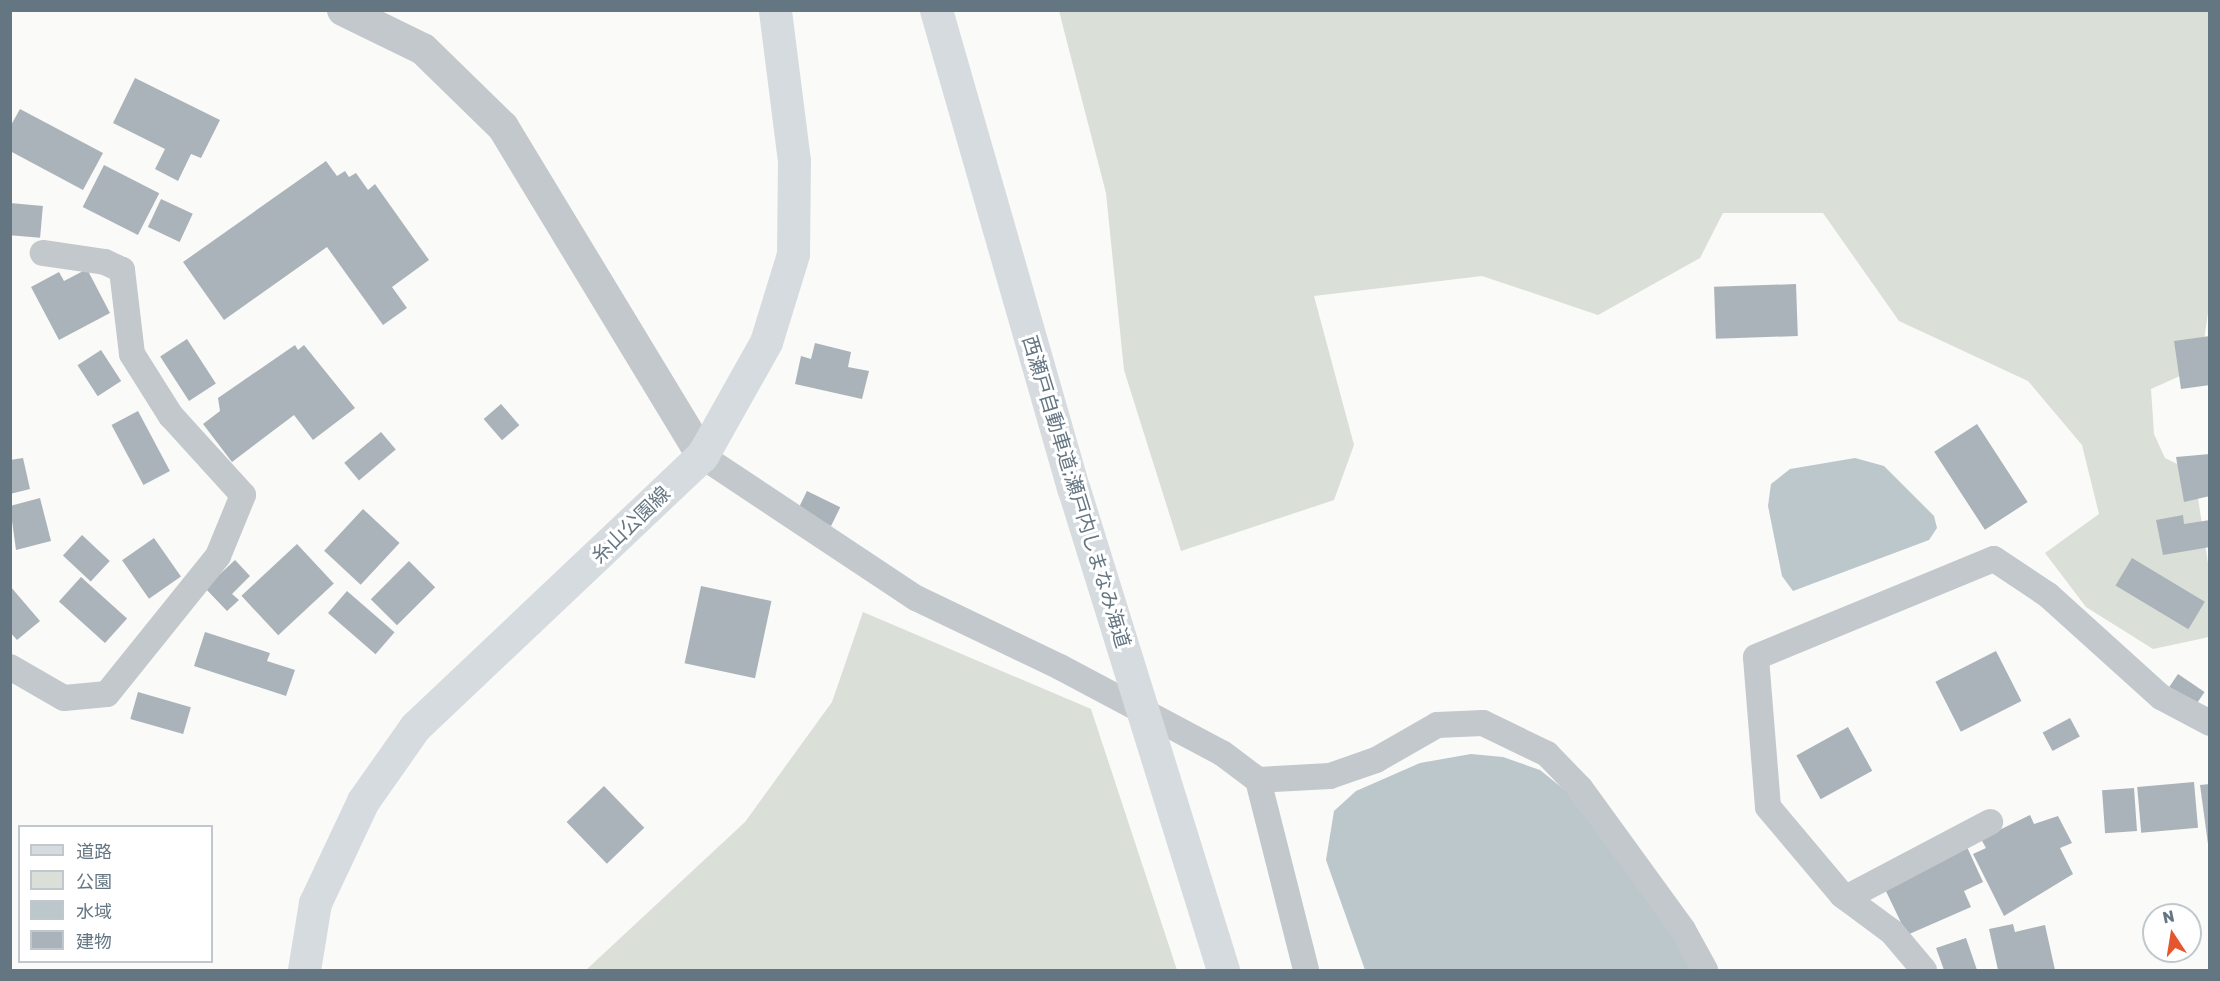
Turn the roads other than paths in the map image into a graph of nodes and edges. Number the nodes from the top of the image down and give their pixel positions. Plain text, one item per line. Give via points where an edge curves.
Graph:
1 (343, 10) edge
2 (775, 10) edge
3 (936, 10) edge
4 (43, 253) dead end
5 (702, 456) junction
6 (10, 667) edge
7 (2210, 723) edge
8 (1258, 780) junction
9 (1990, 822) dead end
10 (1846, 898) junction
11 (304, 970) edge
12 (1223, 970) edge
13 (1306, 970) edge
14 (1705, 970) edge
15 (1924, 970) edge

1 - 5 street via 423,49 503,127
2 - 5 main road, 糸山公園線 via 794,161 793,254 766,342
3 - 12 main road, 西瀬戸自動車道;瀬戸内しまなみ海道 via 1074,490
4 - 6 street via 105,262 122,270 132,354 171,416 243,495 218,556 107,694 64,698
5 - 8 street via 916,598 1060,667 1222,753
5 - 11 main road, 糸山公園線 via 415,727 363,801 315,903
7 - 10 street via 2161,697 2048,595 1994,559 1756,657 1768,807
8 - 13 street
8 - 14 street via 1330,776 1376,760 1437,725 1483,723 1547,754 1580,788 1683,930
9 - 10 street
10 - 15 street via 1892,932

